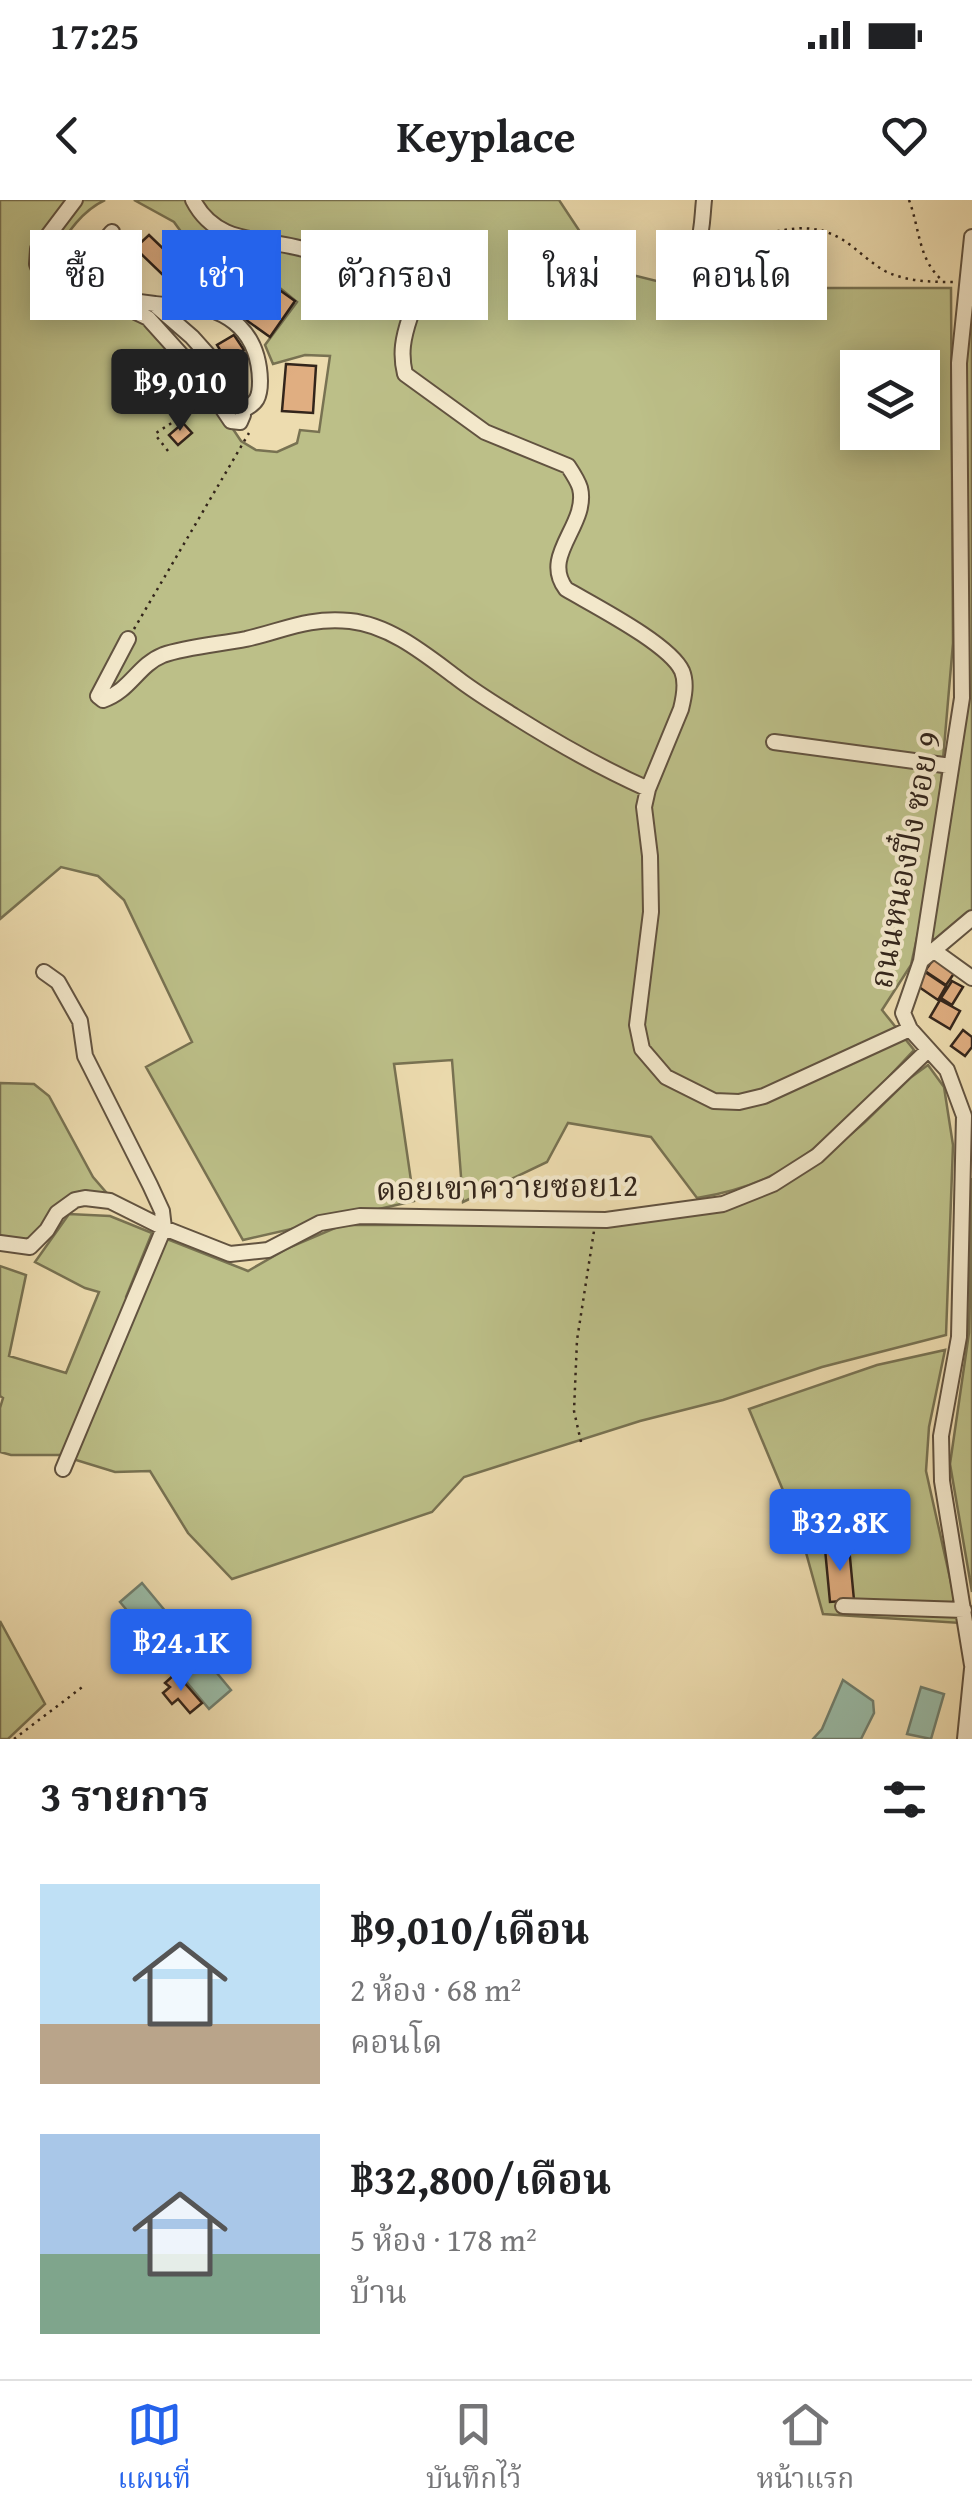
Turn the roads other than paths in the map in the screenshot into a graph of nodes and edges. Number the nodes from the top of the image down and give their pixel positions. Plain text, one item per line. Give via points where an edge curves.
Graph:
1 (75, 200) edge
2 (193, 200) edge
3 (704, 200) edge
4 (701, 230) edge
5 (972, 236) edge
6 (142, 301) edge
7 (154, 304) junction
8 (242, 410) junction
9 (128, 639) road end
10 (774, 742) dead end
11 (951, 766) junction
12 (648, 790) junction
13 (972, 918) edge
14 (934, 950) junction
15 (921, 960) junction
16 (44, 972) dead end
17 (972, 978) edge
18 (910, 1029) junction
19 (928, 1050) junction
20 (968, 1114) edge
21 (164, 1228) junction
22 (0, 1243) edge
23 (63, 1469) dead end
24 (843, 1606) dead end
25 (964, 1610) junction
26 (972, 1667) edge
27 (965, 1739) edge

1 - 8 street via 38,249 44,282 148,318 231,420 240,422
2 - 12 street via 214,224 240,238 332,257 381,279 398,292 410,317 402,340 405,374 485,432 568,466 580,488 580,506 556,563 559,580 655,643 683,672 681,710
3 - 4 street
5 - 11 street, ถนนหนองปึ๋ง ซอย 9 via 959,363 962,698
6 - 7 street
7 - 8 street via 208,356 220,386
7 - 8 street via 214,310 246,330 260,382 258,400
9 - 12 street via 98,696 104,700 166,654 310,620 354,622 423,650 517,718
10 - 11 street
11 - 15 street, ถนนหนองปึ๋ง ซอย 9
12 - 18 street via 651,912 637,1025 642,1049 666,1077 714,1100 739,1102
13 - 14 street
14 - 15 street
14 - 17 street
15 - 18 street, ถนนหนองปึ๋ง ซอย 9 via 904,1014
16 - 21 street via 58,982 80,1021 85,1056 162,1211
18 - 19 street, ถนนหนองปึ๋ง ซอย 9
19 - 20 street, ถนนหนองปึ๋ง ซอย 9 via 947,1070
19 - 21 street, ดอยเขาควายซอย12 via 817,1156 723,1204 596,1220 360,1216 320,1224 268,1250 230,1254
20 - 25 street via 959,1337 941,1436
21 - 22 street, ดอยเขาควายซอย12 via 110,1201 85,1198 57,1212 30,1248
21 - 23 street
24 - 25 street
25 - 26 street
26 - 27 street

